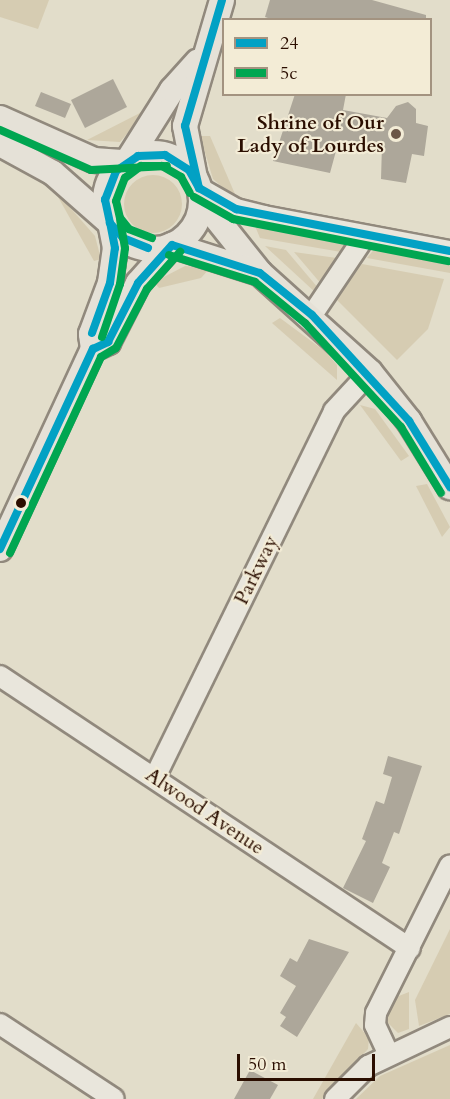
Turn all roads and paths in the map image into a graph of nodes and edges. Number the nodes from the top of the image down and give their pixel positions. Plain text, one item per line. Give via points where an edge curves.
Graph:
1 (222, 0) edge
2 (201, 58) junction
3 (0, 118) edge
4 (0, 144) edge
5 (126, 161) junction
6 (198, 188) junction
7 (110, 223) junction
8 (365, 236) junction
9 (171, 245) junction
10 (450, 251) edge
11 (260, 273) junction
12 (312, 315) junction
13 (93, 350) junction
14 (370, 372) junction
15 (450, 487) edge
16 (0, 549) edge
17 (0, 676) edge
18 (154, 777) junction
19 (450, 865) edge
20 (410, 948) junction
21 (0, 1024) edge
22 (450, 1027) edge
23 (388, 1055) junction
24 (114, 1099) edge
25 (334, 1099) edge

1 - 2 main road
2 - 5 main road via 172,90
2 - 6 main road via 185,126
3 - 5 main road via 94,160
4 - 7 main road via 53,172
5 - 6 main road via 165,155
5 - 7 main road via 106,190
6 - 8 street via 236,209
6 - 9 main road via 191,230
6 - 11 main road
7 - 9 main road via 134,245
7 - 13 main road via 115,248 110,283 91,334
8 - 10 street
8 - 12 street
9 - 11 main road
9 - 13 main road via 138,284 108,342
11 - 12 main road
12 - 14 main road
13 - 16 main road
14 - 15 main road via 409,421
14 - 18 street, Parkway via 334,411
17 - 18 street, Alwood Avenue
18 - 20 street, Alwood Avenue
19 - 20 street
20 - 23 street via 376,1013 375,1025
21 - 24 street
22 - 23 street
23 - 25 street via 349,1082

